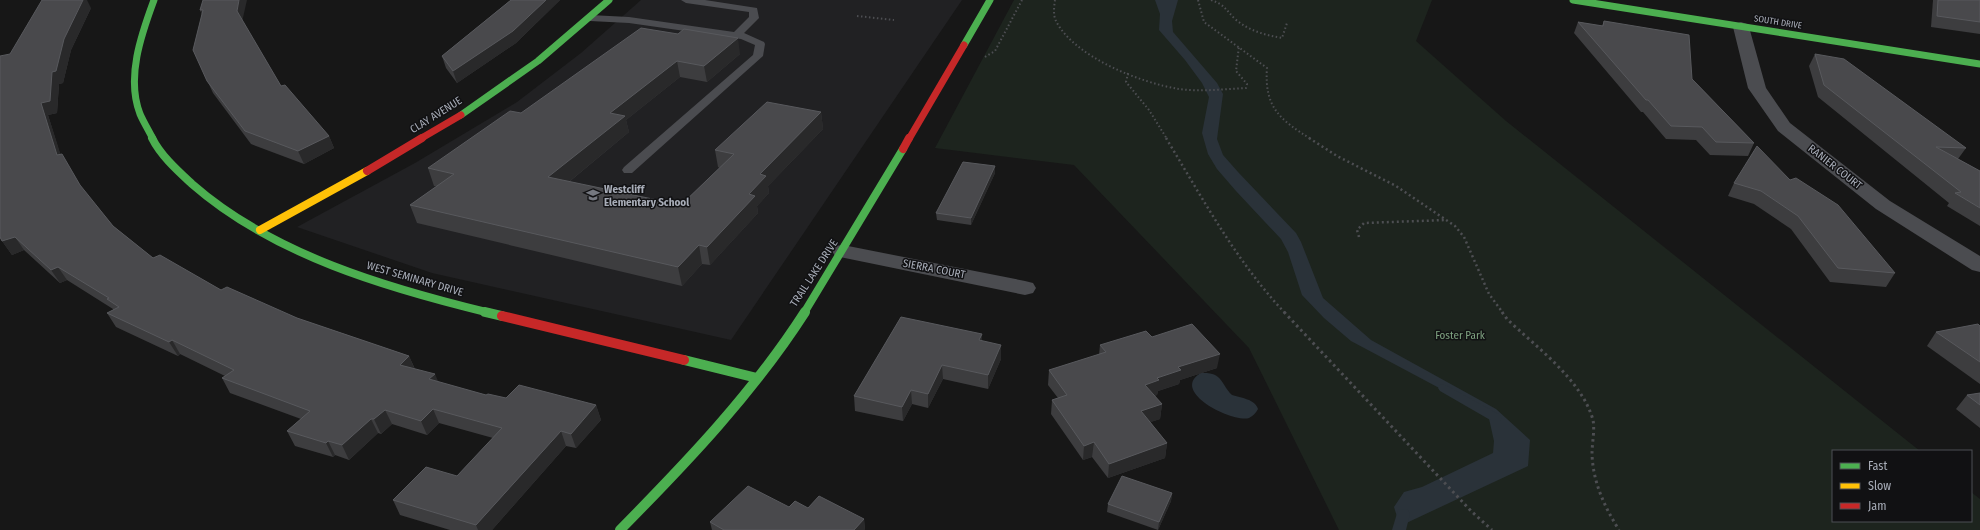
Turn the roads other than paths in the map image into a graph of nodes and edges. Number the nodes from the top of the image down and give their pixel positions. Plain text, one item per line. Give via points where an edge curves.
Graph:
1 (154, 0) edge
2 (609, 0) edge
3 (686, 0) edge
4 (990, 0) edge
5 (1573, 0) edge
6 (590, 18) junction
7 (1741, 27) junction
8 (736, 35) junction
9 (1980, 64) edge
10 (628, 170) dead end
11 (260, 230) junction
12 (843, 251) junction
13 (1980, 265) edge
14 (1025, 288) dead end
15 (757, 378) junction
16 (620, 530) edge

1 - 11 street, WEST SEMINARY DRIVE via 140,33 135,58 135,87 140,116 153,141 191,184 216,204
2 - 6 street, CLAY AVENUE
3 - 8 lane via 754,10 754,18
4 - 12 street, TRAIL LAKE DRIVE
5 - 7 street, SOUTH DRIVE
6 - 8 lane via 629,20
6 - 11 street, CLAY AVENUE via 522,75 422,138
7 - 9 street, SOUTH DRIVE
7 - 13 street, RANIER COURT via 1757,88 1784,127 1883,205
8 - 10 lane via 760,44 758,56
11 - 15 street, WEST SEMINARY DRIVE via 326,263 398,289
12 - 14 street, SIERRA COURT
12 - 15 street, TRAIL LAKE DRIVE via 783,344
15 - 16 street, TRAIL LAKE DRIVE via 684,465

